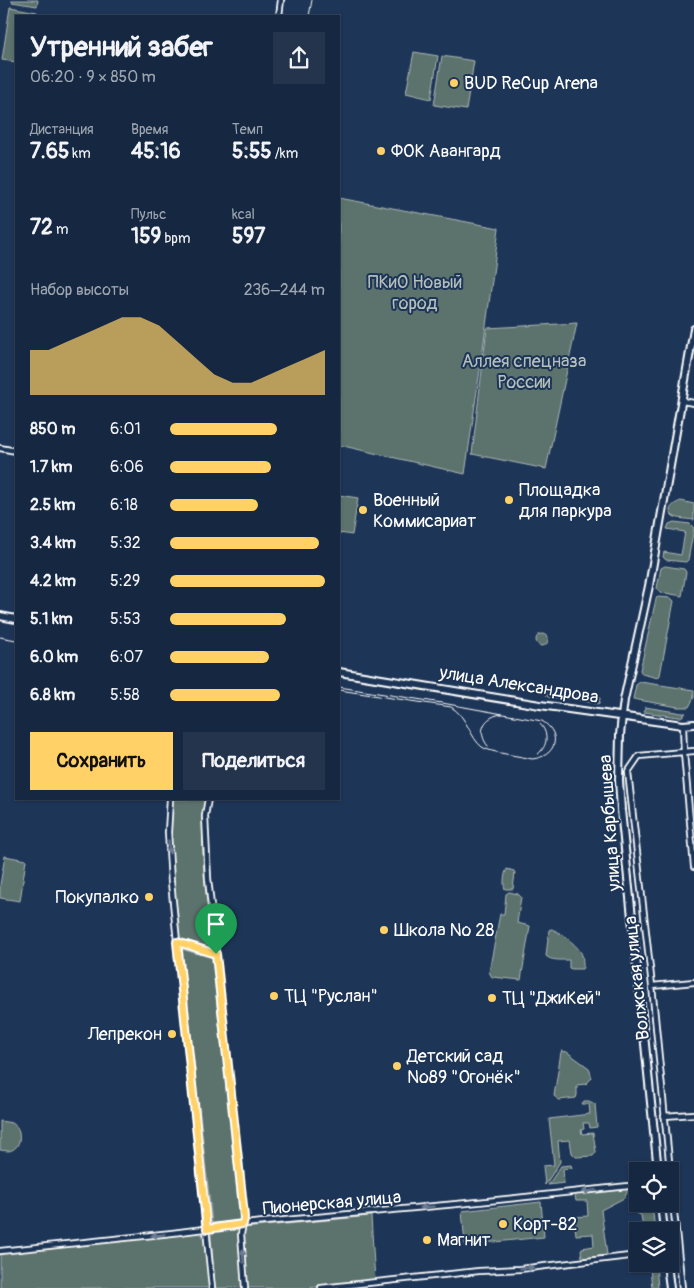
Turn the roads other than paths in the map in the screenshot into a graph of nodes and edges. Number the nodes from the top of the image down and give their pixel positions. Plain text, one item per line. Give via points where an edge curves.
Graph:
1 (281, 0) edge
2 (279, 15) edge
3 (694, 329) edge
4 (682, 401) junction
5 (694, 403) edge
6 (0, 448) edge
7 (15, 451) edge
8 (0, 616) edge
9 (15, 619) edge
10 (340, 672) edge
11 (622, 716) junction
12 (694, 724) edge
13 (683, 725) junction
14 (684, 752) junction
15 (694, 752) edge
16 (170, 800) edge
17 (208, 800) edge
18 (694, 867) edge
19 (177, 942) junction
20 (216, 954) junction
21 (694, 982) edge
22 (652, 986) junction
23 (694, 1114) edge
24 (664, 1116) junction
25 (657, 1162) edge
26 (669, 1162) edge
27 (629, 1186) edge
28 (674, 1212) edge
29 (243, 1224) junction
30 (207, 1229) junction
31 (0, 1251) edge
32 (629, 1256) edge
33 (668, 1272) edge
34 (212, 1288) edge
35 (245, 1288) edge
36 (321, 1288) edge
37 (670, 1288) edge
38 (682, 1288) edge

1 - 2 street
3 - 4 street, улица Карбышева
4 - 5 street
4 - 11 street, улица Карбышева
6 - 7 street
8 - 9 street
10 - 11 street, улица Александрова
11 - 13 street, улица Александрова
11 - 25 street, улица Карбышева via 621,810
12 - 13 street, улица Александрова
13 - 14 street
14 - 15 street
14 - 18 street
14 - 22 street, Волжская улица via 639,756 628,772
16 -> 19 street via 168,832
17 - 20 street via 205,839
19 - 20 street
19 - 30 street
20 - 29 street
21 - 22 street
22 - 24 street, Волжская улица
23 - 24 street
24 - 26 street, Волжская улица
27 -> 29 street, Пионерская улица
28 - 38 street, Волжская улица
29 - 30 street, Пионерская улица
35 -> 29 street
30 -> 31 street, Пионерская улица
30 - 34 street
36 -> 32 street
33 - 37 street

